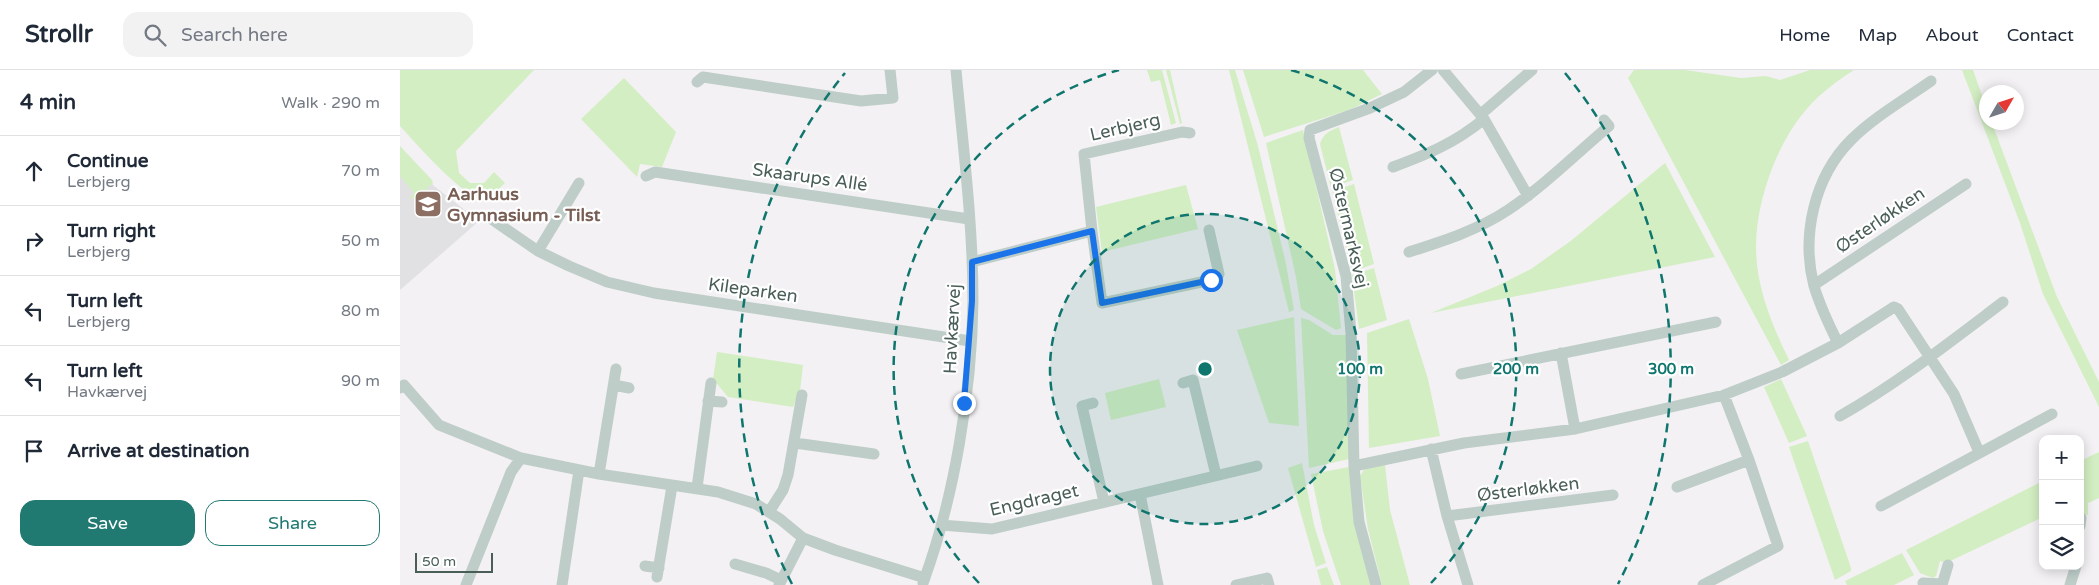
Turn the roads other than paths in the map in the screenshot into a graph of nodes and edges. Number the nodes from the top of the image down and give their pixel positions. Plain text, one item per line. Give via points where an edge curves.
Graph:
1 (890, 70) edge
2 (956, 70) edge
3 (1443, 70) edge
4 (1532, 70) edge
5 (1429, 71) edge
6 (1931, 81) dead end
7 (697, 82) dead end
8 (1482, 117) junction
9 (1604, 120) dead end
10 (1190, 133) dead end
11 (1393, 167) dead end
12 (646, 176) dead end
13 (579, 182) dead end
14 (1966, 184) dead end
15 (1528, 196) junction
16 (490, 218) dead end
17 (969, 219) junction
18 (1209, 230) dead end
19 (1092, 231) junction
20 (538, 251) junction
21 (1409, 252) dead end
22 (972, 262) junction
23 (1814, 285) junction
24 (2003, 302) dead end
25 (1716, 322) dead end
26 (970, 341) junction
27 (1838, 343) junction
28 (1561, 353) junction
29 (1930, 358) junction
30 (616, 369) dead end
31 (1461, 374) dead end
32 (710, 383) dead end
33 (1183, 383) dead end
34 (614, 385) junction
35 (400, 388) edge
36 (629, 388) dead end
37 (802, 395) dead end
38 (1724, 395) junction
39 (708, 401) junction
40 (722, 402) dead end
41 (1093, 403) dead end
42 (2052, 414) dead end
43 (1840, 416) dead end
44 (1575, 430) junction
45 (795, 443) junction
46 (1431, 449) junction
47 (1979, 452) junction
48 (874, 454) dead end
49 (521, 458) junction
50 (1749, 460) junction
51 (1257, 466) dead end
52 (1354, 466) junction
53 (579, 470) junction
54 (599, 474) junction
55 (1216, 475) junction
56 (672, 486) junction
57 (1677, 487) dead end
58 (697, 488) junction
59 (1140, 494) junction
60 (1613, 495) dead end
61 (1104, 502) junction
62 (1881, 506) dead end
63 (769, 512) junction
64 (1447, 516) junction
65 (941, 525) junction
66 (803, 538) junction
67 (735, 564) dead end
68 (1948, 564) dead end
69 (645, 566) dead end
70 (2067, 570) edge
71 (2075, 570) edge
72 (1158, 581) edge
73 (924, 582) edge
74 (780, 583) edge
75 (1924, 583) dead end
76 (466, 585) edge
77 (562, 585) edge
78 (1236, 585) edge
79 (1269, 585) edge
80 (1376, 585) edge
81 (1468, 585) edge
82 (1703, 585) edge
83 (1942, 585) edge
84 (2070, 585) edge

1 - 7 street via 892,98 876,100 849,100 703,77
2 - 17 street, Havkærvej
3 - 8 street
4 - 8 street
5 - 52 street, Østermarksvej via 1404,92 1310,130 1309,138 1346,276 1351,332
6 - 23 street, Østerløkken via 1860,132 1837,157 1814,205 1809,234
8 - 11 street via 1468,132 1440,149
8 - 15 street
9 - 15 street via 1609,126
10 - 19 street, Lerbjerg via 1182,132 1084,154
12 - 17 street, Skaarups Allé via 655,172
13 - 20 street
14 - 23 street, Østerløkken
15 - 21 street via 1476,228
16 - 20 street, Kileparken
17 - 22 street, Havkærvej
18 - 19 street, Lerbjerg via 1219,274 1211,280 1102,303
19 - 22 street
20 - 26 street, Kileparken via 607,282 654,293
22 - 26 street, Havkærvej
23 - 27 street, Østerløkken
24 - 29 street
25 - 28 street
26 - 65 street, Havkærvej via 957,451
27 - 29 street via 1894,307
27 - 38 street via 1782,372
28 - 31 street
28 - 44 street
29 - 43 street
29 - 47 street via 1954,394
30 - 34 street
32 - 39 street
33 - 55 street via 1193,380
34 - 36 street
34 - 54 street
35 - 49 street via 404,385 439,424
37 - 45 street
38 - 44 street
38 - 50 street
39 - 40 street
39 - 58 street
41 - 61 street, Engdraget via 1082,406
42 - 47 street
44 - 46 street
45 - 48 street
45 - 63 street via 783,490
46 - 52 street
46 - 64 street
47 - 62 street
49 - 53 street
49 - 76 street via 511,472
50 - 57 street
50 - 82 street via 1778,546
51 - 55 street, Engdraget
52 - 80 street, Østermarksvej via 1359,522
53 - 54 street
53 - 77 street via 560,568
54 - 56 street
55 - 59 street, Engdraget
56 - 58 street
56 - 69 street via 658,573
58 - 63 street via 756,504
59 - 61 street, Engdraget
59 - 72 street
60 - 64 street, Østerløkken
61 - 65 street, Engdraget via 992,529
63 - 66 street
64 - 81 street
65 - 73 street, Havkærvej
66 - 73 street
66 - 74 street
67 - 74 street via 766,573
68 - 83 street
70 - 84 street
71 - 84 street
75 - 83 street
78 - 79 street via 1267,578

